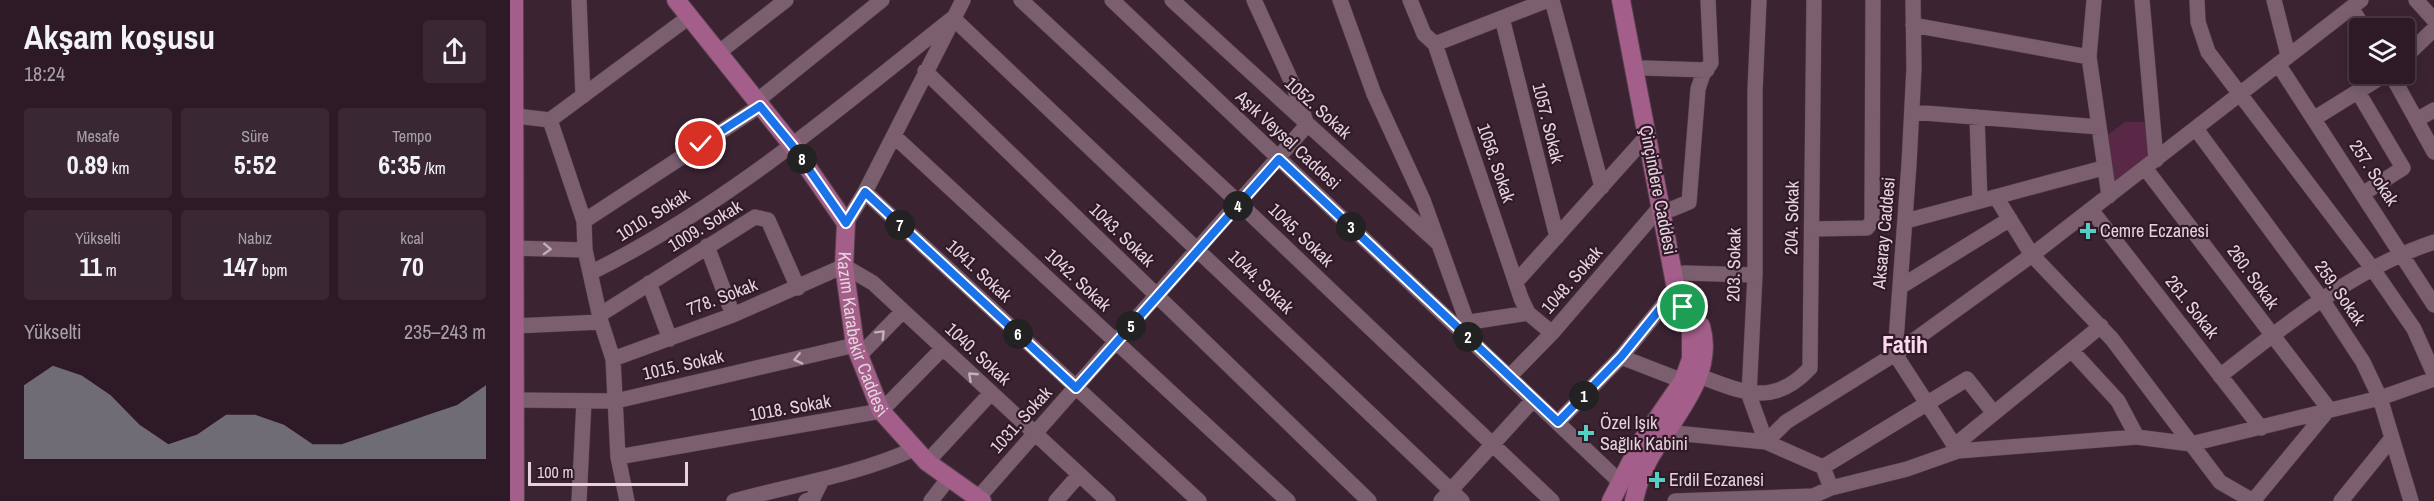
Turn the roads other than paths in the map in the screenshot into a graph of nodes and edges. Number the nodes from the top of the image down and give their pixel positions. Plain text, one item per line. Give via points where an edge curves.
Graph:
1 (514, 0) edge
2 (579, 0) edge
3 (786, 0) edge
4 (882, 0) edge
5 (963, 0) edge
6 (1021, 0) edge
7 (1112, 0) edge
8 (1172, 0) edge
9 (1254, 0) edge
10 (1340, 0) edge
11 (1410, 0) edge
12 (1550, 0) edge
13 (1621, 0) edge
14 (1630, 0) edge
15 (1708, 0) edge
16 (1759, 0) edge
17 (1814, 0) edge
18 (1873, 0) edge
19 (1913, 0) edge
20 (2094, 0) edge
21 (2142, 0) edge
22 (2197, 0) edge
23 (2274, 0) edge
24 (2416, 0) edge
25 (683, 5) edge
26 (2357, 5) edge
27 (953, 18) junction
28 (1502, 18) junction
29 (2434, 20) edge
30 (1913, 25) junction
31 (2434, 29) edge
32 (1435, 44) junction
33 (2415, 47) edge
34 (718, 53) junction
35 (2089, 57) junction
36 (2283, 60) junction
37 (1644, 68) junction
38 (1707, 70) junction
39 (925, 71) junction
40 (2371, 84) edge
41 (2395, 84) edge
42 (2358, 92) junction
43 (2240, 95) junction
44 (583, 96) junction
45 (760, 106) junction
46 (2434, 110) edge
47 (1912, 112) junction
48 (516, 116) junction
49 (1977, 117) junction
50 (2315, 118) junction
51 (2418, 119) junction
52 (550, 120) junction
53 (1308, 125) junction
54 (2099, 127) junction
55 (2196, 129) junction
56 (894, 136) junction
57 (1647, 136) junction
58 (792, 145) junction
59 (2434, 152) edge
60 (1279, 159) junction
61 (2150, 164) junction
62 (2103, 168) junction
63 (1602, 187) junction
64 (865, 192) junction
65 (2364, 193) junction
66 (2109, 196) junction
67 (1996, 197) junction
68 (1980, 201) junction
69 (1240, 204) junction
70 (1666, 208) junction
71 (2092, 211) junction
72 (2010, 219) junction
73 (584, 221) junction
74 (1906, 221) junction
75 (846, 223) junction
76 (1812, 229) junction
77 (1557, 237) junction
78 (2434, 242) edge
79 (1439, 244) junction
80 (707, 246) junction
81 (512, 248) edge
82 (585, 250) junction
83 (1199, 250) junction
84 (2401, 253) junction
85 (2032, 255) junction
86 (844, 266) junction
87 (2372, 268) junction
88 (590, 273) junction
89 (1755, 275) junction
90 (1680, 281) junction
91 (1516, 282) junction
92 (649, 284) junction
93 (1900, 287) junction
94 (798, 288) junction
95 (1157, 295) junction
96 (2323, 301) junction
97 (2434, 305) edge
98 (903, 311) junction
99 (1528, 314) junction
100 (733, 315) junction
101 (601, 318) junction
102 (1461, 323) junction
103 (514, 326) junction
104 (2101, 326) junction
105 (1552, 333) junction
106 (2271, 336) junction
107 (670, 339) junction
108 (1117, 343) junction
109 (943, 348) junction
110 (856, 351) junction
111 (2072, 351) junction
112 (1895, 354) junction
113 (1621, 357) junction
114 (613, 359) junction
115 (2220, 376) junction
116 (2434, 376) edge
117 (1509, 377) junction
118 (1691, 379) junction
119 (1076, 388) junction
120 (990, 393) junction
121 (1749, 394) junction
122 (2380, 398) junction
123 (516, 400) junction
124 (1533, 400) junction
125 (584, 401) junction
126 (616, 401) junction
127 (1926, 404) junction
128 (2329, 409) junction
129 (881, 411) junction
130 (1993, 412) junction
131 (1558, 422) junction
132 (2260, 428) junction
133 (1665, 432) junction
134 (1034, 433) junction
135 (2137, 437) junction
136 (2392, 438) junction
137 (1766, 442) junction
138 (2191, 444) junction
139 (1492, 445) junction
140 (1957, 448) junction
141 (921, 456) junction
142 (618, 457) junction
143 (1823, 468) junction
144 (1079, 475) junction
145 (948, 479) junction
146 (822, 480) junction
147 (1620, 482) junction
148 (1446, 495) edge
149 (1822, 495) edge
150 (980, 499) edge
151 (1737, 500) edge
152 (515, 501) edge
153 (579, 501) edge
154 (627, 501) edge
155 (734, 501) edge
156 (806, 501) edge
157 (931, 501) edge
158 (1056, 501) edge
159 (1108, 501) edge
160 (1198, 501) edge
161 (1288, 501) edge
162 (1369, 501) edge
163 (1462, 501) edge
164 (1552, 501) edge
165 (1611, 501) edge
166 (1634, 501) edge
167 (1675, 501) edge
168 (2253, 501) edge
169 (2341, 501) edge
170 (2411, 501) edge

1 - 48 main road
2 - 44 street
3 - 34 street
4 - 45 street via 763,96
5 - 27 street
6 - 69 street, 1045. Sokak
7 - 60 street, Aşık Veysel Caddesi
8 - 53 street, 1052. Sokak
9 - 53 street
10 - 79 street via 1374,94 1400,145
11 - 32 street, 1056. Sokak via 1424,34
12 - 28 street
12 - 63 street
13 - 57 main road, Çinçindere Caddesi
14 - 37 main road, Çinçindere Caddesi
15 - 38 street via 1711,63
16 - 89 street, 203. Sokak
17 - 76 street, 204. Sokak
18 - 76 street via 1872,221 1867,228
19 - 30 street, Aksaray Caddesi
20 - 35 street
21 - 61 street
22 - 43 street via 2198,22 2208,52
23 - 36 street
24 - 29 street
25 - 34 main road
25 - 44 street
26 - 36 street
27 - 39 street
27 - 58 street, 1010. Sokak
27 - 83 street, 1044. Sokak
28 - 32 street
28 - 77 street, 1057. Sokak
30 - 35 street
30 - 47 street, Aksaray Caddesi
31 - 33 street
32 - 91 street, 1056. Sokak
34 - 45 main road
35 - 54 street
36 - 43 street
36 - 50 street, 257. Sokak
37 - 38 street
37 - 70 main road, Çinçindere Caddesi
38 - 70 street, 1048. Sokak via 1698,89 1689,202
39 - 56 street
39 - 95 street, 1043. Sokak
40 - 42 street
41 - 51 street
42 - 50 street
42 - 65 street via 2403,168
43 - 55 street
43 - 87 street
44 - 52 street
45 - 58 main road
45 - 73 street
46 - 51 street
47 - 49 street
47 - 74 street, Aksaray Caddesi
48 - 52 street
48 - 81 main road
49 - 54 street
49 - 68 street
50 - 65 street, 257. Sokak
51 - 59 street
52 - 73 street
53 - 60 street, 1031. Sokak
53 - 79 street, 1052. Sokak
54 - 62 street
55 - 61 street
55 - 96 street, 259. Sokak
56 - 64 street
56 - 108 street, 1042. Sokak
57 - 63 street
57 - 70 main road, Çinçindere Caddesi
58 - 75 main road
58 - 88 street, 1010. Sokak via 732,189 626,256
60 - 69 street, 1031. Sokak
60 - 102 street, Aşık Veysel Caddesi
61 - 66 street
61 - 106 street, 260. Sokak
62 - 66 street
62 - 67 street
63 - 77 street
64 - 75 street
64 - 119 street, 1041. Sokak
65 - 84 street, 257. Sokak
66 - 71 street
67 - 68 street
67 - 72 street
68 - 74 street
69 - 83 street, 1031. Sokak
69 - 139 street, 1045. Sokak
70 - 90 main road, Çinçindere Caddesi
70 - 105 street, 1048. Sokak
71 - 85 street
71 - 115 street, 261. Sokak
72 - 85 street
72 - 93 street
73 - 82 street
74 - 93 street, Aksaray Caddesi
75 - 86 main road, Kazım Karabekir Caddesi
76 - 121 street, 204. Sokak via 1810,368 1779,392
77 - 91 street
78 - 84 street
79 - 102 street
80 - 92 street, 1009. Sokak
80 - 94 street, 1009. Sokak via 755,217 768,220
80 - 100 street
81 -> 82 street
81 - 103 main road
82 - 88 street
83 - 95 street, 1031. Sokak
83 - 148 street, 1044. Sokak
84 - 87 street
84 - 97 street, 257. Sokak
85 - 104 street
85 - 112 street
86 - 94 street, 778. Sokak
86 - 98 street, 1040. Sokak via 873,282
86 - 110 main road, Kazım Karabekir Caddesi
87 - 96 street
87 - 116 street via 2414,329
88 - 101 street
89 - 90 street
89 - 121 street, 203. Sokak
90 - 113 street
90 - 118 main road, Çinçindere Caddesi via 1705,339
91 - 99 street, 1056. Sokak
92 - 101 street, 1009. Sokak
92 - 107 street
93 - 112 street, Aksaray Caddesi
94 - 100 street, 778. Sokak
95 - 108 street, 1031. Sokak
95 - 162 street, 1043. Sokak
96 - 106 street
96 - 122 street, 259. Sokak via 2363,362
98 - 109 street, 1040. Sokak
110 -> 98 street
99 - 102 street
99 - 105 street
100 - 107 street, 778. Sokak
101 - 103 street
101 - 114 street
102 - 117 street, Aşık Veysel Caddesi
103 - 123 main road
104 - 111 street
104 - 138 street
105 - 117 street, 1048. Sokak
106 - 115 street
106 - 128 street, 260. Sokak
107 - 114 street, 778. Sokak
108 - 119 street, 1031. Sokak
108 - 161 street, 1042. Sokak
120 -> 109 street, 1040. Sokak
109 - 129 street
110 -> 126 street, 1015. Sokak
110 - 129 main road, Kazım Karabekir Caddesi
111 - 130 street
111 - 135 street via 2118,401
112 - 127 street
112 - 137 street via 1786,422
113 - 118 street
113 - 131 street
114 - 126 street
115 - 132 street, 261. Sokak
116 - 122 street
117 - 124 street, Aşık Veysel Caddesi
118 - 121 street
118 - 133 main road, Çinçindere Caddesi
118 - 147 main road, Çinçindere Caddesi via 1641,442
119 - 134 street, 1031. Sokak
119 - 160 street, 1041. Sokak
120 - 134 street, 1040. Sokak
120 - 141 street
121 - 137 street, 203. Sokak
122 - 128 street
122 - 136 street, 259. Sokak
123 - 125 street, 1015. Sokak
123 - 152 main road
124 - 131 street, Aşık Veysel Caddesi
124 - 139 street
125 - 126 street, 1015. Sokak
125 - 153 street
126 - 142 street
127 - 130 street via 1967,379
127 - 140 street
127 - 143 street
128 - 132 street
128 - 168 street
129 - 141 main road, Kazım Karabekir Caddesi
129 - 142 street, 1018. Sokak
130 - 140 street
131 - 147 street, Aşık Veysel Caddesi
132 - 138 street
133 - 137 street
133 - 166 main road, Çinçindere Caddesi via 1647,462
134 - 144 street, 1040. Sokak
134 - 150 street, 1031. Sokak
135 - 138 street
135 - 140 street
136 - 169 street
136 - 170 street, 259. Sokak
137 - 143 street
138 - 168 street via 2220,482
139 - 148 street
139 - 164 street, 1045. Sokak
140 - 149 street
141 - 145 main road, Kazım Karabekir Caddesi
141 - 146 street
142 - 154 street
143 - 149 street
144 - 158 street
144 - 159 street, 1040. Sokak
145 - 150 main road, Kazım Karabekir Caddesi
145 - 157 street
146 - 155 street
146 - 156 street via 813,498
147 - 165 main road, Çinçindere Caddesi
148 - 163 street, 1044. Sokak
149 - 151 street
151 - 167 street

